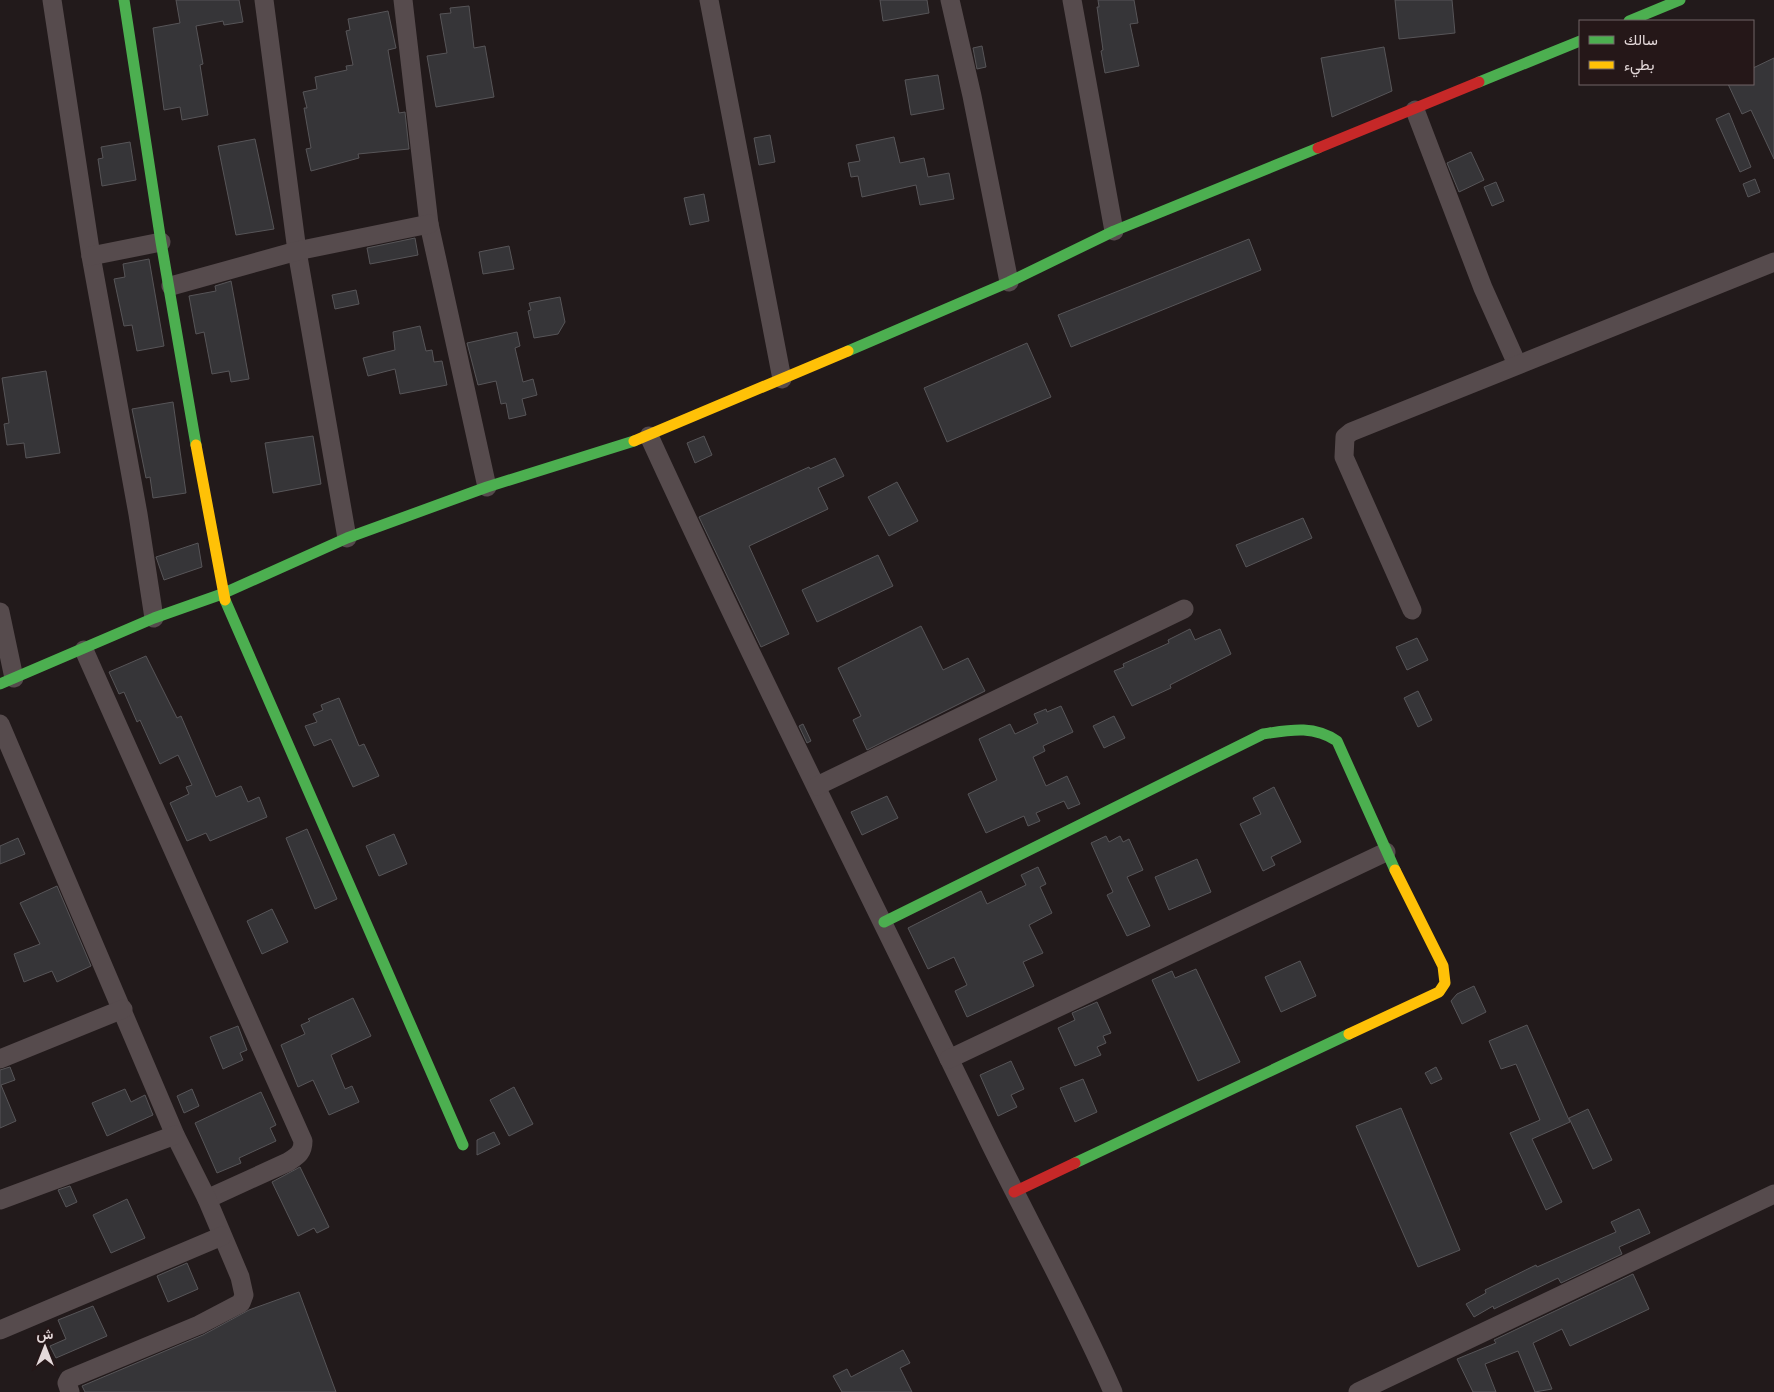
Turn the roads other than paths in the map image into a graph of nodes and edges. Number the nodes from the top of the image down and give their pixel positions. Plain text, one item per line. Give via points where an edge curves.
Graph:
1 (52, 0) edge
2 (124, 0) edge
3 (264, 0) edge
4 (403, 0) edge
5 (709, 0) edge
6 (950, 0) edge
7 (1072, 0) edge
8 (1680, 0) edge
9 (1631, 20) edge
10 (1579, 42) edge
11 (1415, 110) junction
12 (430, 224) junction
13 (1114, 231) junction
14 (161, 242) junction
15 (298, 252) junction
16 (91, 256) junction
17 (1774, 262) edge
18 (1008, 282) junction
19 (171, 286) junction
20 (1517, 364) junction
21 (782, 379) junction
22 (649, 436) junction
23 (487, 487) junction
24 (348, 538) junction
25 (222, 594) junction
26 (1184, 610) dead end
27 (1412, 610) dead end
28 (0, 612) edge
29 (154, 618) junction
30 (84, 650) junction
31 (7, 681) edge
32 (0, 724) edge
33 (817, 786) junction
34 (1386, 852) junction
35 (884, 922) junction
36 (123, 1009) junction
37 (0, 1059) edge
38 (949, 1059) junction
39 (175, 1135) junction
40 (462, 1144) dead end
41 (1014, 1192) junction
42 (1774, 1194) edge
43 (207, 1198) junction
44 (0, 1200) edge
45 (222, 1236) junction
46 (0, 1330) edge
47 (70, 1392) edge
48 (1113, 1392) edge
49 (1358, 1392) edge

1 - 16 street
2 - 14 street
3 - 15 street
4 - 12 street
5 - 21 street
6 - 18 street
7 - 13 street
8 - 9 street
10 - 11 street
11 - 13 street
11 - 20 street via 1483,288
12 - 15 street
12 - 23 street
13 - 18 street
14 - 16 street
14 - 19 street
15 - 19 street
15 - 24 street
16 - 29 street
17 - 20 street
18 - 21 street
19 - 25 street
20 - 27 street via 1345,437 1343,445 1347,464
21 - 22 street
22 - 23 street
22 - 33 street via 729,611
23 - 24 street
24 - 25 street
25 - 29 street
25 - 40 street
26 - 33 street
28 - 31 street
29 - 30 street
30 - 31 street
30 - 43 street via 303,1141 303,1149 298,1156 288,1162
32 - 36 street
33 - 35 street
34 - 35 street via 1337,741 1325,732 1313,729 1263,734
34 - 38 street
34 - 41 street via 1443,966 1446,982 1439,992
35 - 38 street
36 - 37 street
36 - 39 street
38 - 41 street
39 - 43 street
39 - 44 street
41 - 48 street
42 - 49 street
43 - 45 street
45 - 46 street
45 - 47 street via 244,1286 241,1303 199,1325 70,1379 67,1382

